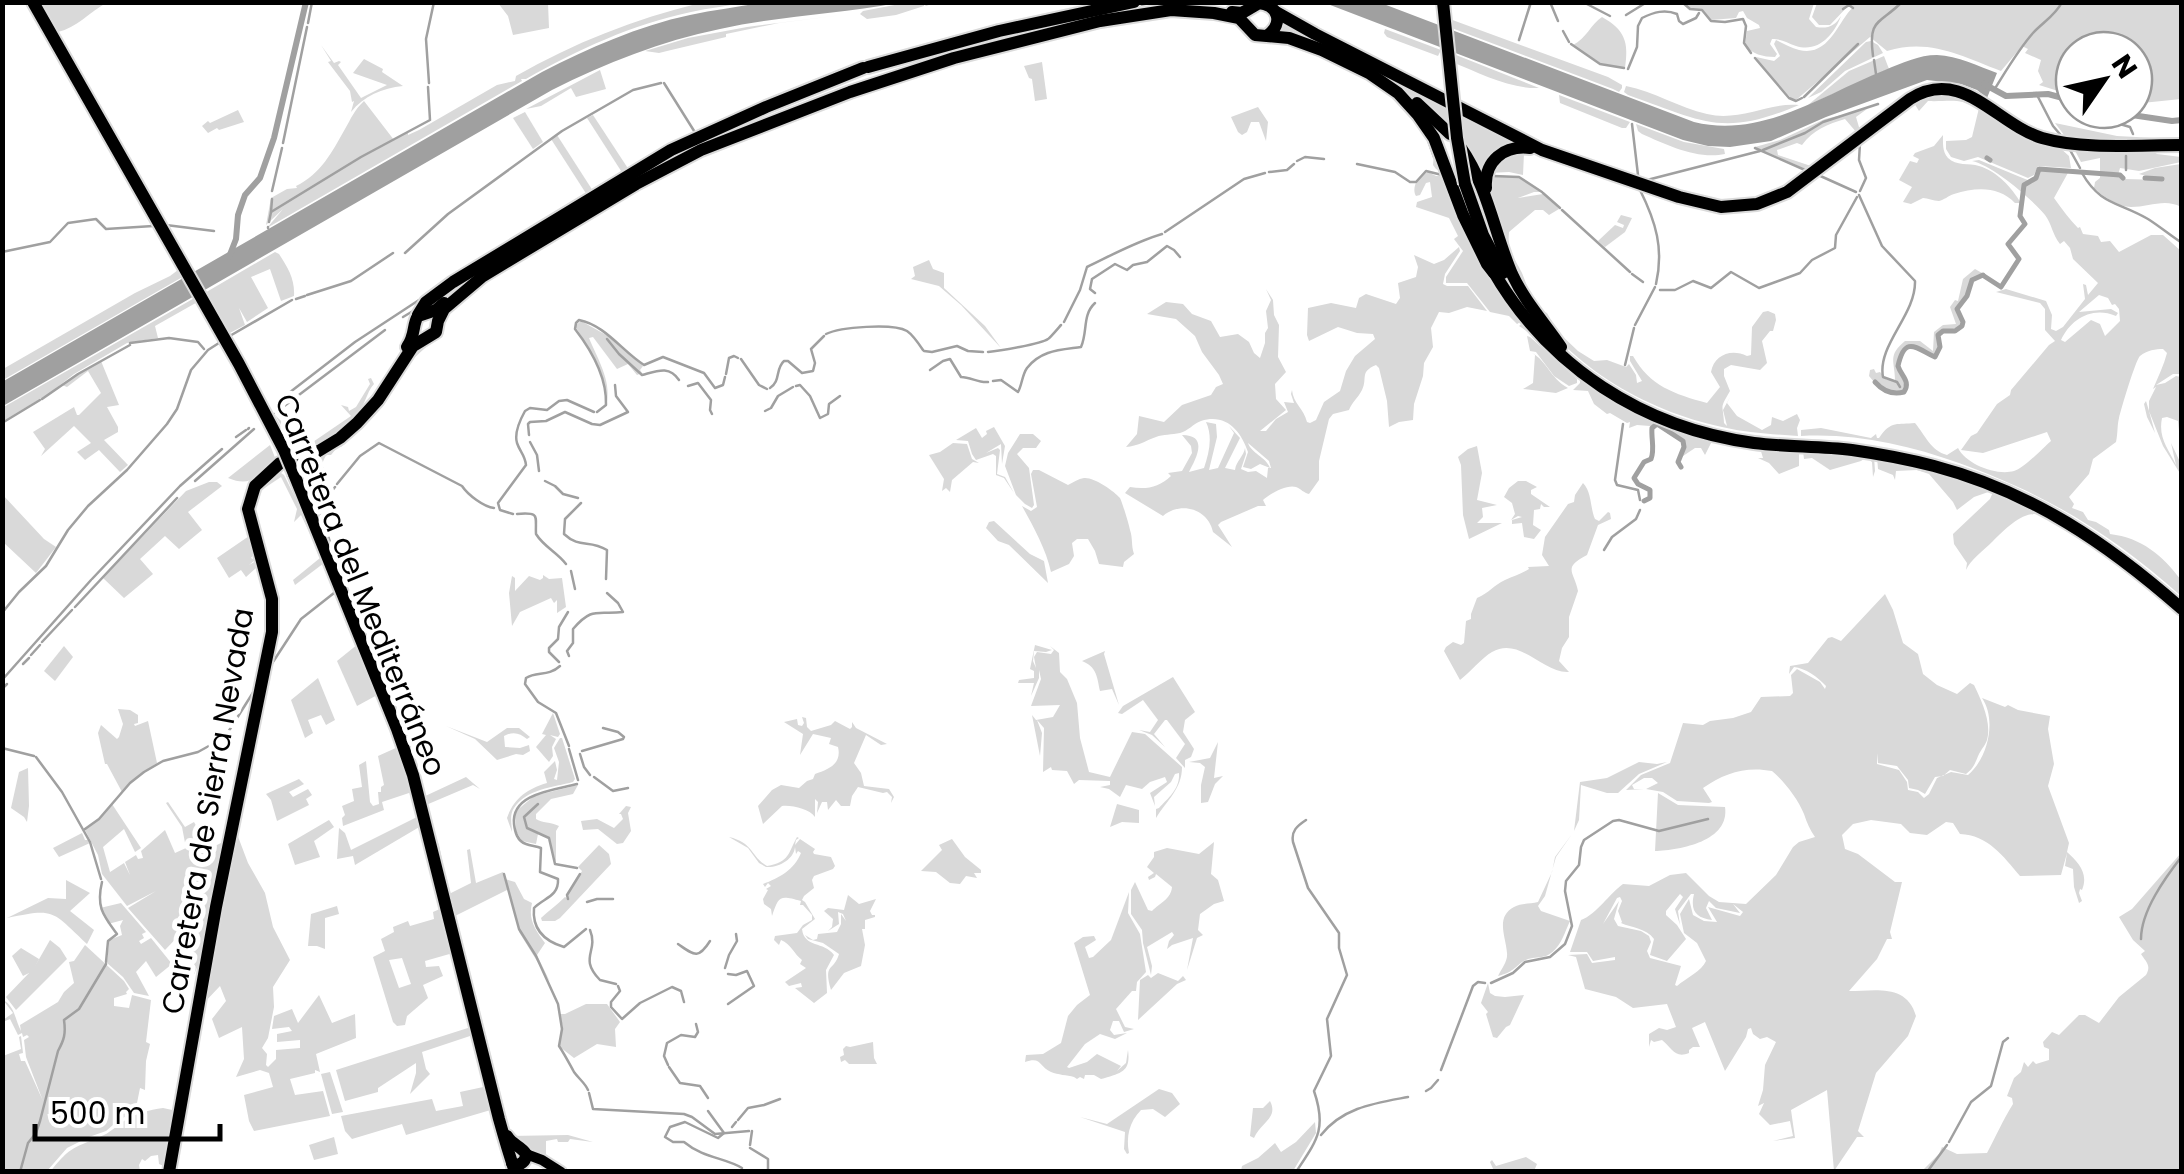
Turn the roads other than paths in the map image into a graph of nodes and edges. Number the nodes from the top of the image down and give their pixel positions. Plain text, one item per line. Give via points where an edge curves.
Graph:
1 (33, 2) edge
2 (1134, 2) edge
3 (1440, 2) edge
4 (1251, 8) edge
5 (1274, 24) junction
6 (1450, 134) dead end
7 (2182, 145) edge
8 (1461, 148) dead end
9 (1542, 150) junction
10 (1481, 174) junction
11 (1462, 184) junction
12 (1494, 273) junction
13 (426, 318) junction
14 (1561, 347) junction
15 (287, 464) junction
16 (2182, 600) edge
17 (2182, 609) edge
18 (517, 1161) edge
19 (169, 1172) edge
20 (561, 1172) edge

1 - 15 highway, Carretera del Mediterráneo via 239,362
2 - 13 highway via 865,67 766,107 671,150 507,248 453,282
3 - 11 highway, bridge
4 - 5 highway via 1270,5
4 - 5 highway via 1250,32 1260,36
4 - 13 highway via 1227,15 1131,15 980,50 730,137 656,172
5 - 6 highway via 1382,77
5 - 9 highway via 1295,24
5 - 12 highway via 1289,38 1384,83 1408,103 1434,138 1462,215
7 - 9 highway via 2067,142 2024,130 1964,93 1936,89 1912,98 1787,192 1734,207 1679,197
8 - 10 highway
9 - 10 highway via 1508,149
10 - 14 highway via 1520,290
11 - 12 highway
11 - 14 highway via 1506,280
12 - 17 highway via 1524,318 1567,362 1646,413 1724,438 1852,450 1976,480 2071,524
13 - 15 highway via 364,416 340,438
14 - 16 highway via 1625,394 1694,423 1893,450 1996,480 2098,533
15 - 18 highway, Carretera del Mediterráneo via 413,776 499,1115
15 - 19 highway, Carretera de Sierra Nevada via 249,499 272,600 272,632
18 - 20 main road via 545,1162

